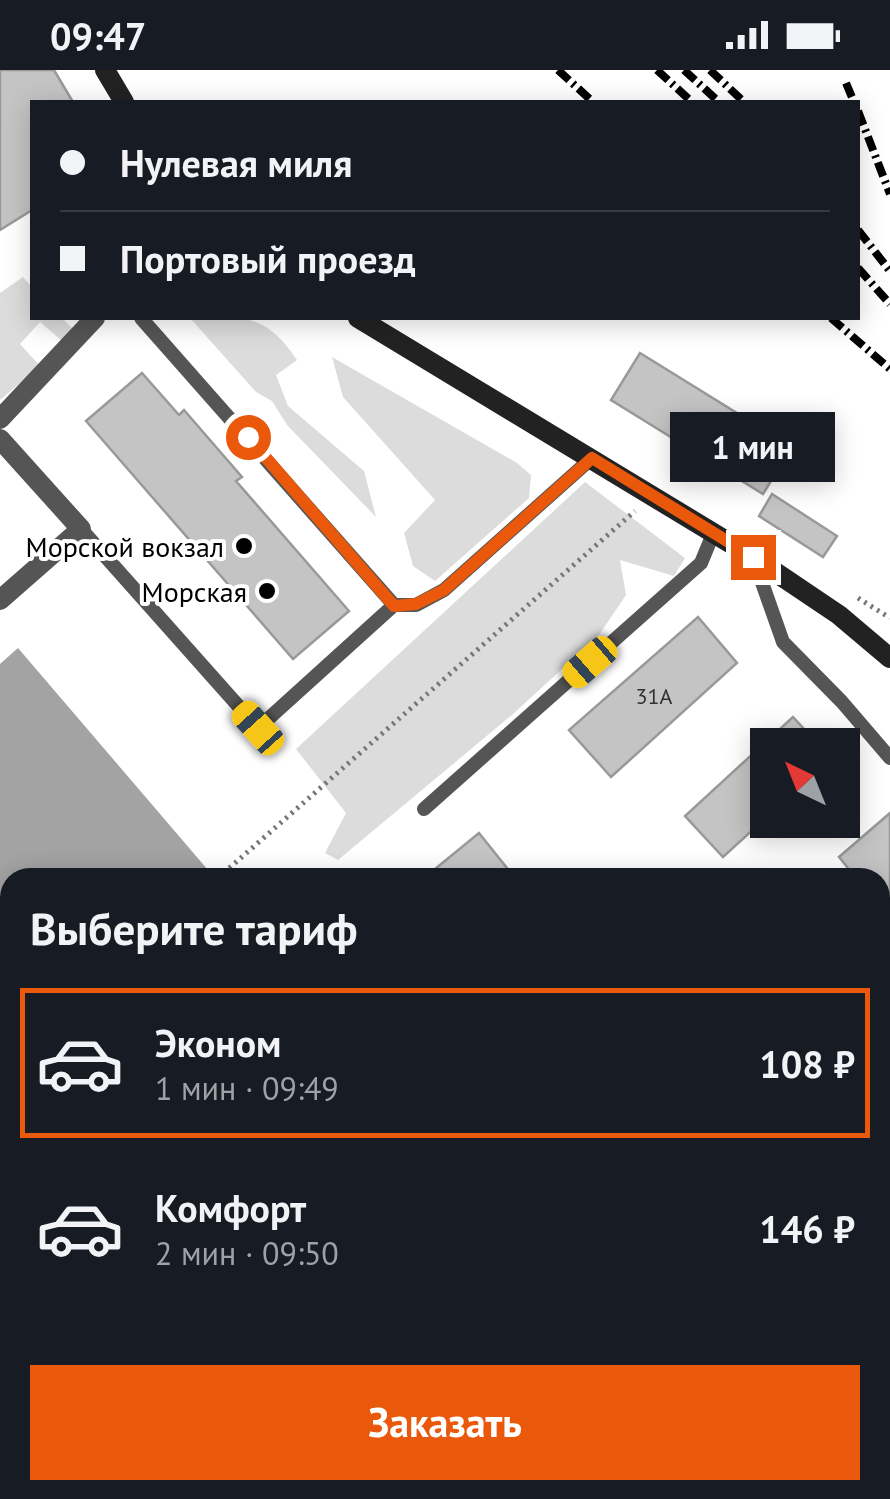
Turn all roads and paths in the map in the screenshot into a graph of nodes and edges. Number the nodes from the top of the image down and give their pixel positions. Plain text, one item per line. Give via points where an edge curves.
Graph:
1 (105, 70) edge
2 (123, 100) edge
3 (93, 320) edge
4 (144, 320) edge
5 (361, 320) edge
6 (0, 418) edge
7 (0, 438) edge
8 (592, 458) junction
9 (652, 496) junction
10 (81, 529) junction
11 (713, 534) junction
12 (753, 557) junction
13 (858, 598) dead end
14 (0, 600) edge
15 (394, 606) junction
16 (890, 618) edge
17 (890, 658) edge
18 (890, 758) edge
19 (424, 809) dead end
20 (229, 868) edge

1 - 2 street
3 - 6 street
4 - 15 lane
5 - 8 street
7 - 10 street
8 - 9 street
8 - 15 lane via 444,590
9 - 11 street
9 - 20 path
10 - 14 street
10 - 15 lane via 258,728
11 - 12 street
11 - 19 lane via 701,564
12 - 17 street
12 - 18 lane via 783,642
13 - 16 path

